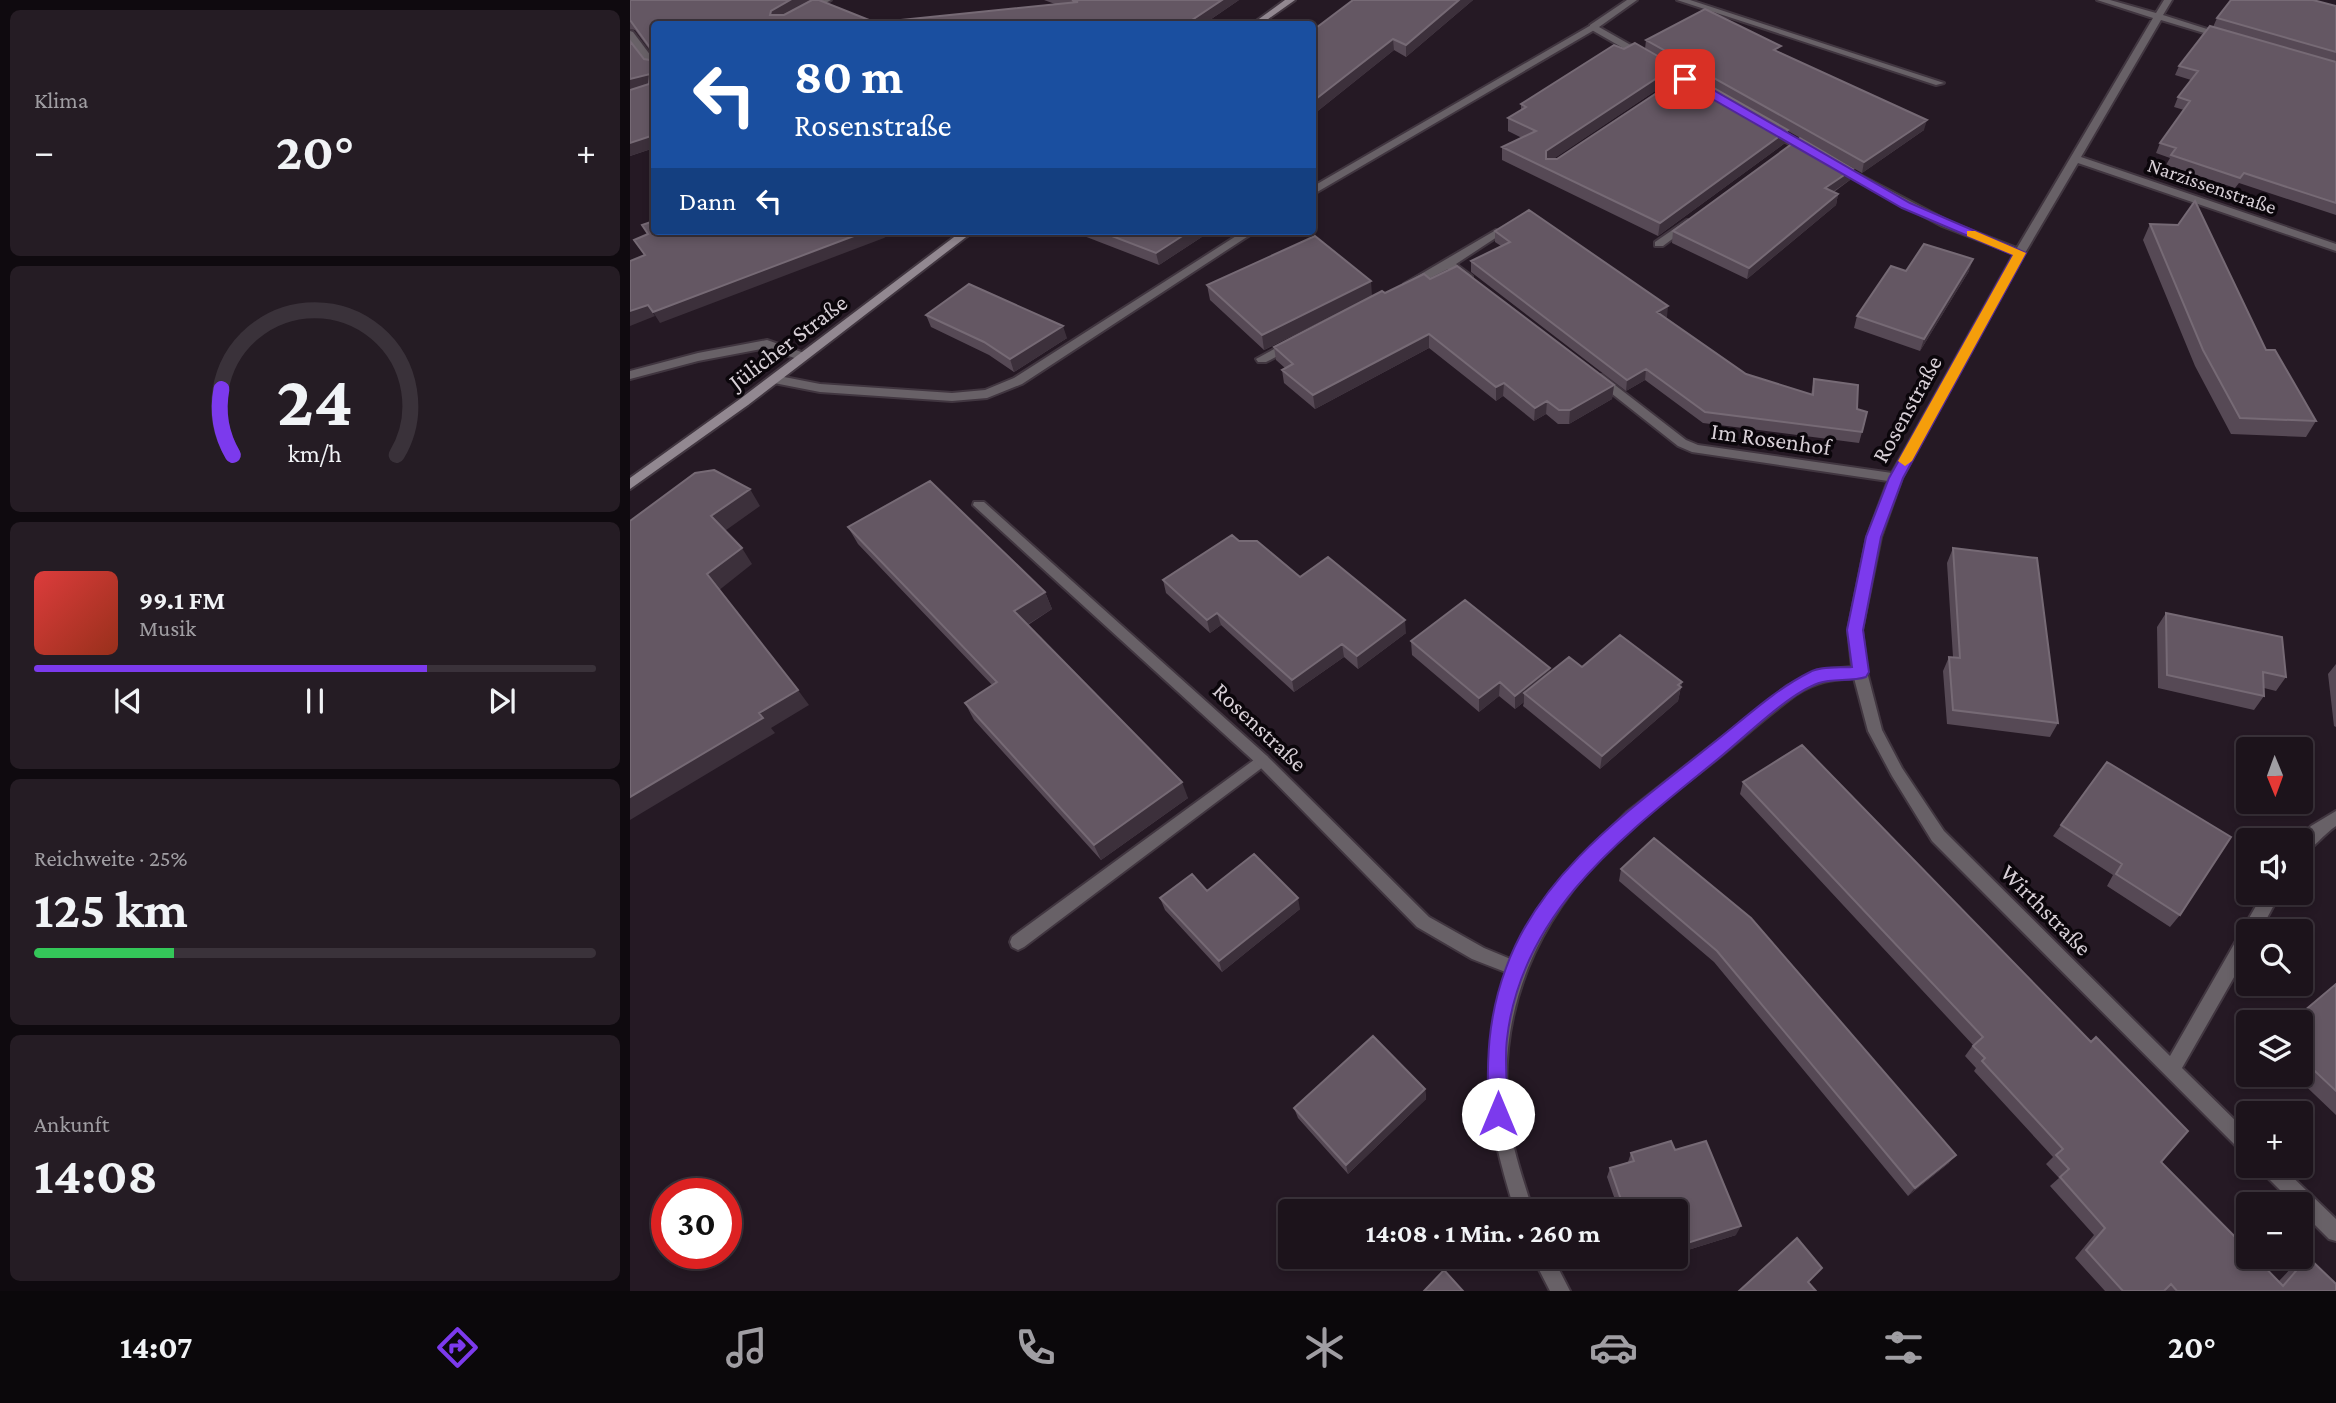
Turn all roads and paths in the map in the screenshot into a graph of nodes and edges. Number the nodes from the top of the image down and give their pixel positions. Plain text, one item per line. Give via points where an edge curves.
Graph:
1 (827, 0) edge
2 (1291, 0) edge
3 (1633, 0) edge
4 (1681, 0) edge
5 (2101, 0) edge
6 (2168, 0) edge
7 (2158, 17) junction
8 (787, 21) edge
9 (1260, 21) edge
10 (1592, 27) junction
11 (630, 34) edge
12 (2235, 39) edge
13 (651, 61) edge
14 (1685, 79) junction
15 (1939, 83) dead end
16 (1674, 86) edge
17 (1707, 92) edge
18 (1762, 125) edge
19 (1795, 144) junction
20 (1785, 152) edge
21 (1818, 156) edge
22 (2076, 159) junction
23 (1829, 162) edge
24 (1316, 190) edge
25 (1701, 213) edge
26 (1496, 233) edge
27 (964, 235) edge
28 (1245, 235) edge
29 (1659, 244) edge
30 (2336, 248) edge
31 (2020, 253) junction
32 (1449, 264) junction
33 (1399, 289) edge
34 (1482, 290) edge
35 (1299, 340) edge
36 (803, 357) junction
37 (1262, 359) edge
38 (1582, 366) edge
39 (630, 375) edge
40 (774, 379) junction
41 (1896, 478) junction
42 (630, 484) edge
43 (979, 505) dead end
44 (1860, 672) junction
45 (1262, 760) junction
46 (2336, 818) edge
47 (2313, 834) edge
48 (1018, 942) dead end
49 (2236, 957) edge
50 (1515, 968) junction
51 (2171, 1071) junction
52 (2236, 1134) edge
53 (2280, 1178) edge
54 (1519, 1199) edge
55 (2336, 1232) edge
56 (1548, 1269) edge
57 (1560, 1291) edge

1 - 8 street
2 - 9 main road
3 - 10 street
4 - 15 street
5 - 7 street
6 - 7 street, Rosenstraße
7 - 12 street
7 - 22 street, Rosenstraße
10 - 14 street
10 - 24 street
11 - 13 street
14 - 16 street
14 - 17 street
18 - 19 street
19 - 20 street
19 - 21 street
22 - 30 street, Narzissenstraße
22 - 31 street, Rosenstraße
23 - 31 street via 1946,224
25 - 29 street
26 - 32 street
27 - 36 main road, Jülicher Straße
28 - 40 street via 1018,381 987,394 953,397 820,388
31 - 41 street, Rosenstraße
32 - 33 street
32 - 34 street
35 - 37 street
36 - 39 street via 767,344 698,356
36 - 40 main road, Jülicher Straße
38 - 41 street, Im Rosenhof via 1696,449
40 - 42 main road, Jülicher Straße
41 - 44 street, Rosenstraße via 1874,537 1855,630
43 - 45 street, Rosenstraße
44 - 50 street via 1816,676 1780,699 1614,834 1568,882
44 - 51 street, Wirthstraße via 1875,731 1938,836
45 - 48 street
45 - 50 street, Rosenstraße via 1423,922 1478,954
46 - 47 street
49 - 51 street
50 - 54 street via 1497,1039 1498,1114
51 - 52 street, Wirthstraße
53 - 55 street
56 - 57 street

